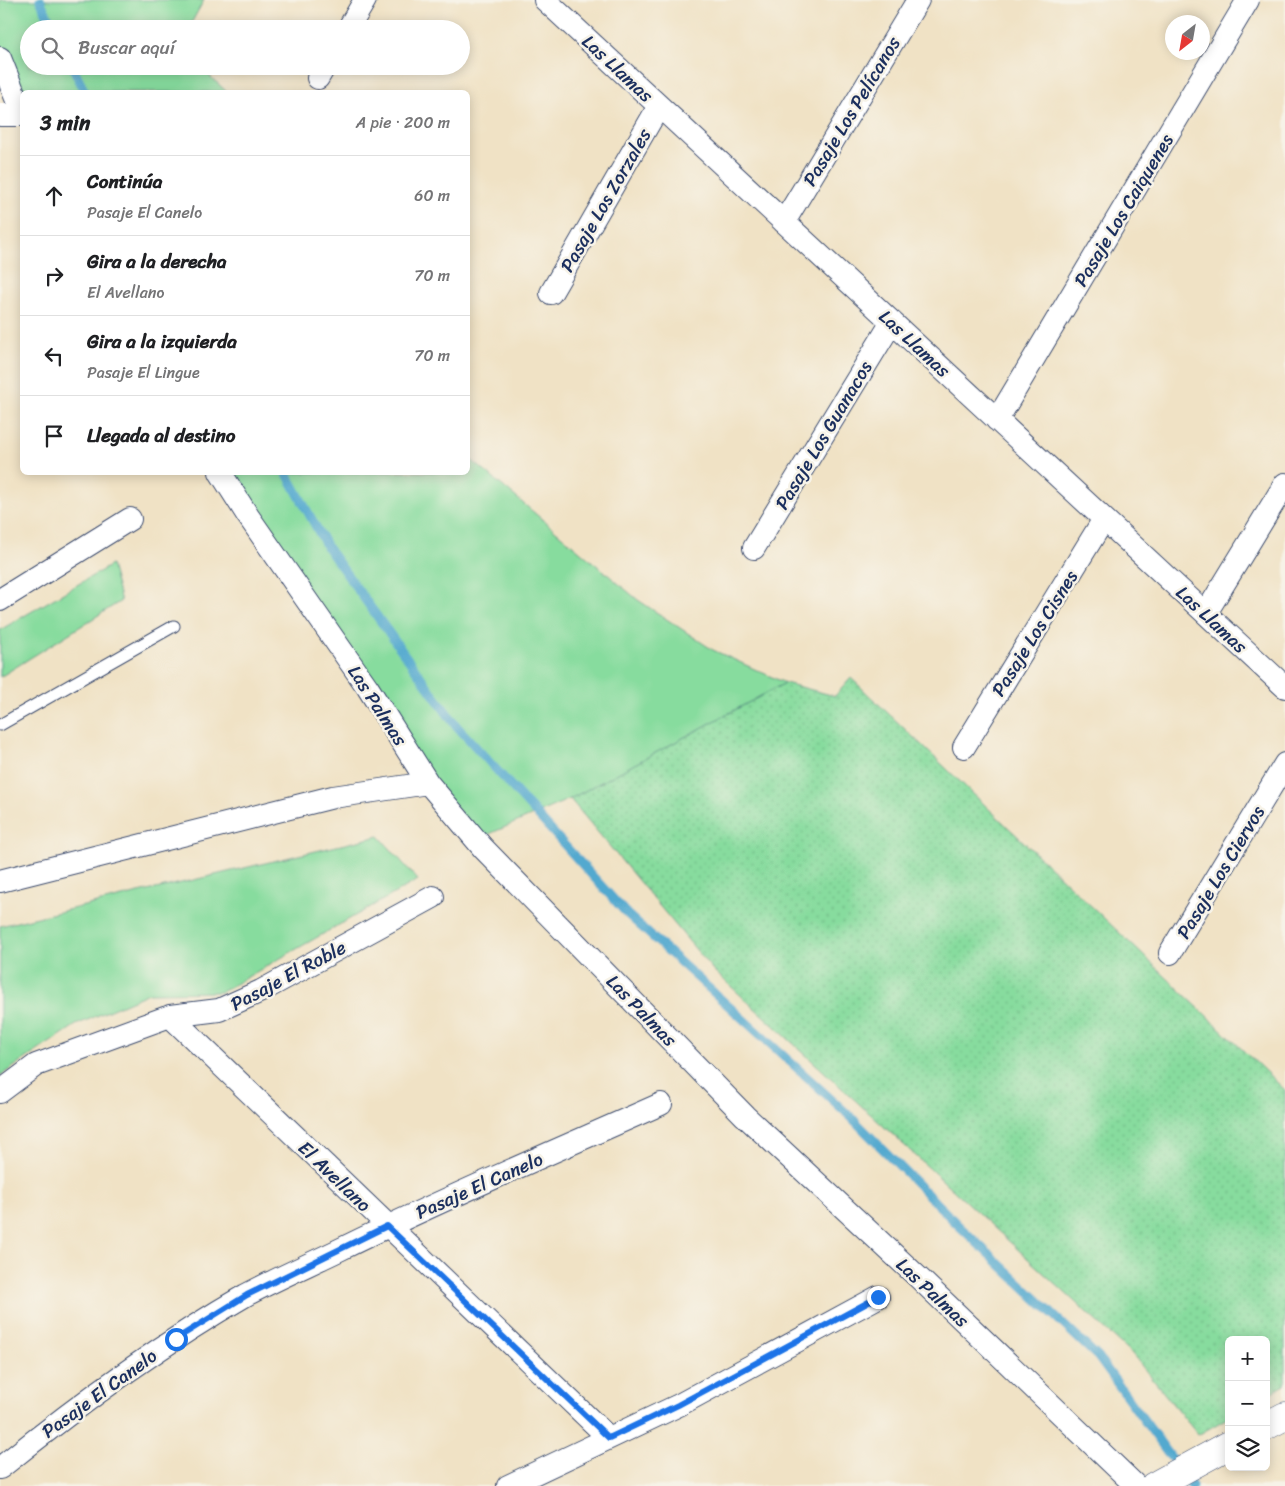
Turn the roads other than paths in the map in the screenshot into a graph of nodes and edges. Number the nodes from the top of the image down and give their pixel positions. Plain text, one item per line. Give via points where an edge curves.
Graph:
1 (365, 0) edge
2 (545, 0) edge
3 (918, 0) edge
4 (1248, 0) edge
5 (568, 8) edge
6 (353, 20) edge
7 (0, 58) edge
8 (659, 106) junction
9 (20, 109) edge
10 (20, 114) edge
11 (0, 115) edge
12 (784, 222) junction
13 (551, 293) dead end
14 (892, 322) junction
15 (997, 420) junction
16 (222, 475) edge
17 (1285, 484) edge
18 (130, 518) dead end
19 (1104, 519) junction
20 (754, 548) dead end
21 (0, 600) edge
22 (1206, 614) junction
23 (174, 626) dead end
24 (1285, 687) edge
25 (0, 725) edge
26 (964, 747) dead end
27 (1285, 764) edge
28 (428, 783) junction
29 (0, 881) edge
30 (432, 897) dead end
31 (1170, 953) dead end
32 (170, 1016) junction
33 (0, 1092) edge
34 (661, 1104) dead end
35 (387, 1226) junction
36 (878, 1297) dead end
37 (1285, 1416) edge
38 (1270, 1424) edge
39 (609, 1438) junction
40 (1225, 1448) edge
41 (0, 1468) edge
42 (1159, 1483) edge
43 (508, 1486) edge
44 (1136, 1486) edge

1 - 6 street
2 - 5 street, Las Llamas
3 - 12 street, Pasaje Los Pelícanos
4 - 15 street, Pasaje Los Caiquenes
5 - 8 street, Las Llamas
7 - 9 street
8 - 12 street, Las Llamas
8 - 13 street, Pasaje Los Zorzales
10 - 11 street
12 - 14 street, Las Llamas
14 - 15 street, Las Llamas
14 - 20 street, Pasaje Los Guanacos
15 - 19 street, Las Llamas
16 - 28 street, Las Palmas via 368,688
17 - 22 street
18 - 21 street
19 - 22 street, Las Llamas
19 - 26 street, Pasaje Los Cisnes
22 - 24 street, Las Llamas
23 - 25 lane
27 - 31 street, Pasaje Los Ciervos
28 - 29 street via 333,797
28 - 44 street, Las Palmas via 483,848 745,1116
30 - 32 street, Pasaje El Roble via 261,991 219,1010
32 - 33 street, Pasaje El Roble via 36,1065
32 - 35 street, El Avellano
34 - 35 street, Pasaje El Canelo
35 - 39 street, El Avellano
35 - 41 street, Pasaje El Canelo via 247,1295 176,1339 106,1387
36 - 39 street via 678,1405
37 - 38 street
39 - 43 street
40 - 42 street

